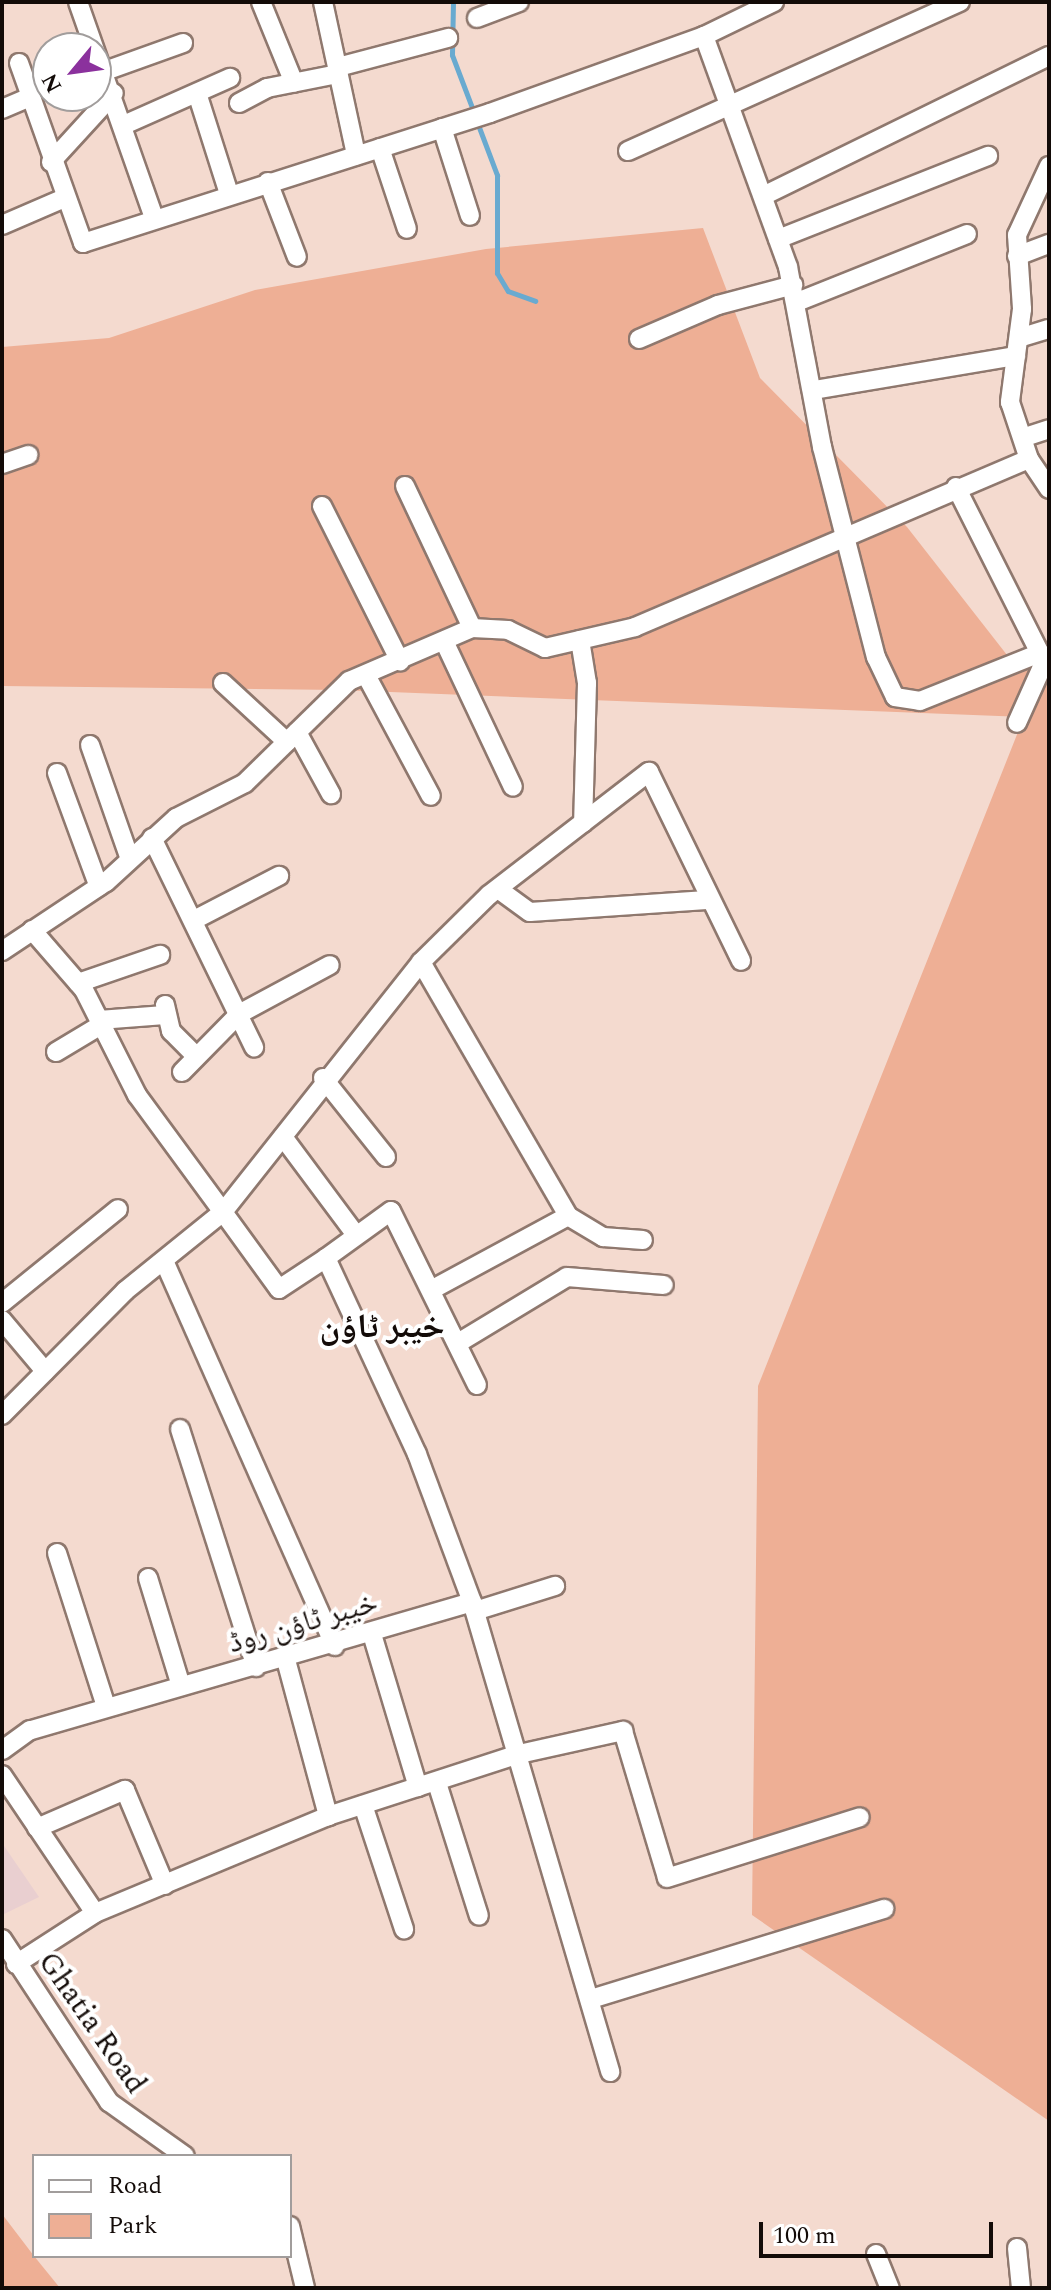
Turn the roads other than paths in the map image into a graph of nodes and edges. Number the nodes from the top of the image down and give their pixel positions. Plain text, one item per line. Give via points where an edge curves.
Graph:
1 (261, 2) edge
2 (323, 2) edge
3 (519, 2) edge
4 (774, 2) edge
5 (960, 2) edge
6 (83, 4) edge
7 (477, 18) dead end
8 (92, 32) edge
9 (704, 36) junction
10 (448, 38) dead end
11 (183, 43) dead end
12 (1049, 56) edge
13 (19, 63) dead end
14 (112, 68) edge
15 (338, 71) junction
16 (230, 78) dead end
17 (294, 83) junction
18 (112, 88) edge
19 (114, 93) junction
20 (197, 93) junction
21 (30, 97) junction
22 (239, 103) dead end
23 (730, 108) junction
24 (2, 109) edge
25 (126, 124) junction
26 (442, 128) junction
27 (380, 148) junction
28 (628, 151) dead end
29 (356, 155) junction
30 (988, 156) dead end
31 (51, 162) junction
32 (1049, 166) edge
33 (268, 182) junction
34 (229, 194) junction
35 (763, 196) junction
36 (62, 199) junction
37 (470, 216) dead end
38 (154, 218) junction
39 (2, 225) edge
40 (407, 229) dead end
41 (967, 234) dead end
42 (778, 239) junction
43 (1049, 244) edge
44 (1017, 256) junction
45 (297, 257) dead end
46 (795, 294) junction
47 (1049, 329) edge
48 (639, 339) dead end
49 (1018, 347) junction
50 (814, 390) junction
51 (1049, 429) edge
52 (1025, 437) junction
53 (28, 455) dead end
54 (1029, 459) junction
55 (2, 464) edge
56 (405, 486) dead end
57 (956, 487) junction
58 (1049, 489) edge
59 (322, 506) dead end
60 (848, 536) junction
61 (472, 628) junction
62 (580, 640) junction
63 (444, 641) junction
64 (1040, 653) junction
65 (400, 661) junction
66 (366, 675) junction
67 (223, 683) dead end
68 (1017, 723) dead end
69 (292, 737) junction
70 (90, 745) dead end
71 (57, 773) dead end
72 (513, 787) dead end
73 (331, 794) dead end
74 (431, 796) dead end
75 (583, 823) junction
76 (152, 838) junction
77 (130, 859) junction
78 (279, 876) dead end
79 (99, 887) junction
80 (498, 889) junction
81 (707, 900) junction
82 (194, 920) junction
83 (32, 930) junction
84 (2, 951) edge
85 (160, 955) dead end
86 (741, 961) dead end
87 (421, 962) junction
88 (330, 965) dead end
89 (78, 983) junction
90 (239, 1014) junction
91 (100, 1023) junction
92 (254, 1047) dead end
93 (56, 1052) dead end
94 (194, 1054) junction
95 (182, 1072) dead end
96 (323, 1078) junction
97 (283, 1137) junction
98 (386, 1157) dead end
99 (118, 1209) dead end
100 (223, 1212) junction
101 (568, 1216) junction
102 (356, 1235) junction
103 (643, 1240) dead end
104 (326, 1258) junction
105 (165, 1263) junction
106 (664, 1285) dead end
107 (433, 1289) junction
108 (2, 1303) edge
109 (2, 1320) edge
110 (458, 1343) junction
111 (45, 1371) junction
112 (477, 1385) dead end
113 (2, 1415) edge
114 (180, 1429) dead end
115 (57, 1553) dead end
116 (148, 1578) dead end
117 (555, 1586) dead end
118 (473, 1607) junction
119 (372, 1634) junction
120 (335, 1646) junction
121 (286, 1660) junction
122 (256, 1667) junction
123 (181, 1686) junction
124 (106, 1707) junction
125 (2, 1750) edge
126 (519, 1754) junction
127 (2, 1775) edge
128 (437, 1783) junction
129 (418, 1787) junction
130 (363, 1805) junction
131 (328, 1816) junction
132 (860, 1817) dead end
133 (37, 1828) junction
134 (165, 1885) junction
135 (884, 1909) dead end
136 (95, 1913) junction
137 (479, 1916) dead end
138 (404, 1929) dead end
139 (2, 1939) edge
140 (16, 1964) junction
141 (591, 1999) junction
142 (610, 2072) dead end
143 (182, 2154) edge
144 (292, 2234) edge
145 (1017, 2248) dead end
146 (876, 2254) dead end
147 (305, 2288) edge
148 (890, 2288) edge
149 (1021, 2288) edge

1 - 17 street
2 - 15 street
3 - 7 street
4 - 9 street
5 - 23 street
6 - 8 street
9 - 23 street
9 - 26 street
10 - 15 street
11 - 14 street
12 - 35 street
13 - 21 street
15 - 17 street
15 - 29 street
16 - 20 street
17 - 22 street
18 - 19 street
19 - 25 street
19 - 31 street
20 - 25 street
20 - 34 street
21 - 24 street
21 - 31 street
23 - 28 street
23 - 35 street
25 - 38 street
26 - 27 street
26 - 37 street
27 - 29 street
27 - 40 street
29 - 33 street
30 - 42 street
31 - 36 street
32 - 44 street via 1017,235
33 - 34 street
33 - 45 street
34 - 38 street
35 - 42 street
36 - 38 street via 83,243
36 - 39 street
41 - 46 street
42 - 46 street
43 - 44 street
44 - 49 street
46 - 48 street via 718,305
46 - 50 street
47 - 49 street
49 - 50 street
49 - 52 street via 1010,402
50 - 60 street
51 - 52 street
52 - 54 street
53 - 55 street
54 - 57 street
54 - 58 street
56 - 61 street
57 - 60 street
57 - 64 street
59 - 65 street
60 - 62 street via 635,627
60 - 64 street via 876,657 903,703
61 - 62 street via 508,630 545,648
61 - 63 street
62 - 75 street via 587,683
63 - 65 street
63 - 72 street
64 - 68 street via 1042,667
65 - 66 street
66 - 69 street via 349,681
66 - 74 street
67 - 69 street
69 - 73 street
69 - 76 street via 245,783
70 - 77 street
71 - 79 street
75 - 80 street
75 - 81 street via 649,772 664,792
76 - 77 street
76 - 82 street
77 - 79 street
78 - 82 street
79 - 83 street
80 - 81 street via 530,912
80 - 87 street
81 - 86 street
82 - 90 street
83 - 84 street
83 - 89 street
85 - 89 street
87 - 96 street
87 - 101 street
88 - 90 street
89 - 91 street
90 - 92 street
90 - 94 street
91 - 93 street
91 - 94 street via 165,1010
91 - 100 street via 137,1095
94 - 95 street
96 - 97 street
96 - 98 street
97 - 100 street
97 - 102 street
99 - 108 street
100 - 104 street via 279,1289
100 - 105 street
101 - 103 street via 603,1237
101 - 107 street
102 - 104 street
102 - 107 street via 391,1211
104 - 118 street via 417,1454
105 - 111 street via 125,1291
105 - 120 street
106 - 110 street via 567,1277
107 - 110 street
109 - 111 street
110 - 112 street
111 - 113 street
114 - 122 street
115 - 124 street
116 - 123 street
117 - 118 street, خیبر ٹاؤن روڈ
118 - 119 street, خیبر ٹاؤن روڈ
118 - 126 street
119 - 120 street, خیبر ٹاؤن روڈ
119 - 129 street
120 - 121 street, خیبر ٹاؤن روڈ
121 - 122 street, خیبر ٹاؤن روڈ
121 - 131 street
122 - 123 street, خیبر ٹاؤن روڈ
123 - 124 street, خیبر ٹاؤن روڈ
124 - 125 street, خیبر ٹاؤن روڈ via 30,1730
126 - 128 street
126 - 132 street via 623,1731 667,1878
126 - 141 street
127 - 133 street
128 - 129 street
128 - 137 street
129 - 130 street
130 - 131 street
130 - 138 street
131 - 134 street
133 - 134 street via 125,1790
133 - 136 street
134 - 136 street
135 - 141 street
136 - 140 street
139 - 140 street, Ghatia Road
140 - 143 street, Ghatia Road via 109,2102
141 - 142 street
144 - 147 street
145 - 149 street
146 - 148 street

